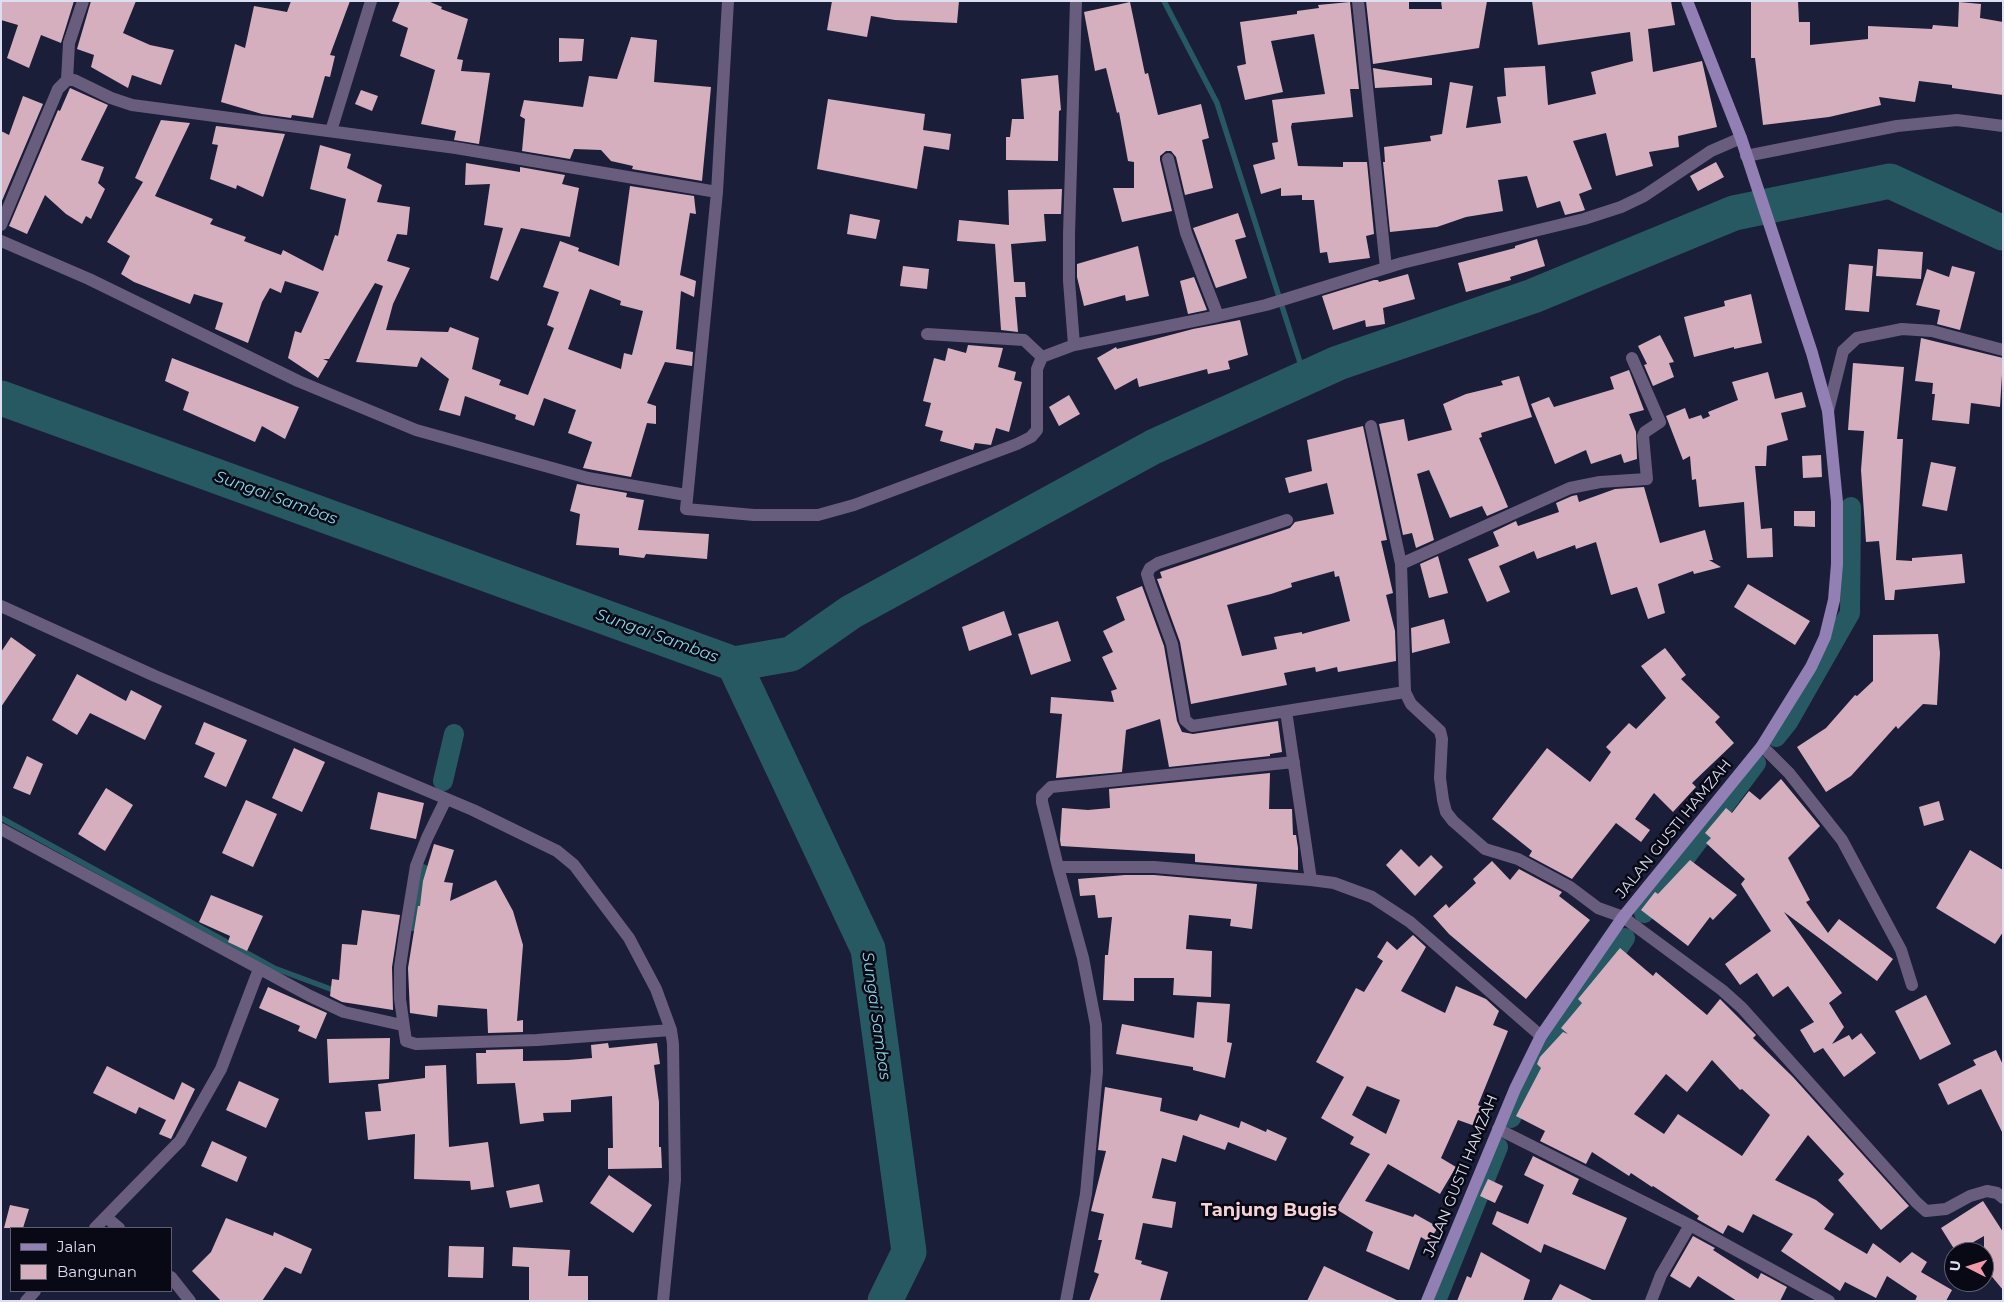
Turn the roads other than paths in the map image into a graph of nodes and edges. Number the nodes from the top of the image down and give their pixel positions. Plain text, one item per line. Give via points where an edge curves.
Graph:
1 (83, 1) edge
2 (371, 1) edge
3 (728, 1) edge
4 (1076, 1) edge
5 (1358, 1) edge
6 (1687, 1) edge
7 (67, 80) junction
8 (2003, 126) edge
9 (331, 131) junction
10 (1741, 138) junction
11 (1168, 160) dead end
12 (1747, 161) junction
13 (717, 192) junction
14 (1, 226) edge
15 (1, 241) edge
16 (1386, 268) junction
17 (1218, 316) junction
18 (927, 334) dead end
19 (1074, 345) junction
20 (2003, 350) edge
21 (1042, 357) junction
22 (1632, 358) dead end
23 (1828, 411) junction
24 (1371, 426) dead end
25 (686, 495) junction
26 (1287, 520) dead end
27 (1401, 564) junction
28 (1, 606) edge
29 (1405, 692) junction
30 (1286, 711) junction
31 (1762, 746) junction
32 (1294, 762) junction
33 (446, 799) junction
34 (1, 829) edge
35 (1058, 868) junction
36 (1311, 880) junction
37 (1624, 917) junction
38 (259, 969) junction
39 (1912, 985) dead end
40 (402, 1025) junction
41 (671, 1030) junction
42 (1541, 1036) junction
43 (1498, 1129) junction
44 (2003, 1198) edge
45 (106, 1217) junction
46 (1690, 1225) junction
47 (96, 1227) edge
48 (118, 1227) edge
49 (172, 1278) edge
50 (190, 1301) edge
51 (663, 1301) edge
52 (1066, 1301) edge
53 (1427, 1301) edge
54 (1651, 1301) edge
55 (1829, 1301) edge

1 - 7 street via 69,43
2 - 9 street
3 - 13 street
4 - 19 street via 1068,234
5 - 16 street
6 - 10 street, JALAN GUSTI HAMZAH
7 - 9 street via 74,80 132,106
7 - 14 street via 58,89
8 - 12 street via 1957,120 1905,125
9 - 13 street via 456,148
10 - 12 street, JALAN GUSTI HAMZAH
10 - 16 street via 1711,151 1644,196 1621,207 1553,228
11 - 17 street via 1186,233
12 - 23 street, JALAN GUSTI HAMZAH via 1812,353
13 - 25 street
15 - 25 street via 90,279 298,381 416,430 588,478
16 - 17 street via 1266,305
17 - 19 street
18 - 21 street via 1024,340
19 - 21 street
20 - 23 street via 1932,331 1902,329 1857,338 1843,351
21 - 25 street via 1037,369 1037,430 1016,444 854,505 818,515 754,515 686,509
22 - 27 street via 1660,422 1643,436 1647,479 1570,488
23 - 31 street, JALAN GUSTI HAMZAH via 1837,502 1834,600 1825,637 1811,667
24 - 27 street
26 - 30 street via 1158,563 1150,568 1148,574 1172,644 1185,720 1189,724
27 - 29 street
28 - 33 street via 155,676
29 - 30 street
29 - 37 street via 1411,704 1440,730 1443,800 1453,821 1485,849 1518,859 1570,887 1598,908
30 - 32 street
31 - 37 street, JALAN GUSTI HAMZAH
31 - 39 street via 1789,773 1842,840 1902,950
32 - 35 street via 1051,787 1045,791 1042,802
32 - 36 street
33 - 40 street via 416,866 400,968
33 - 41 street via 557,850 574,865 629,938 656,988
34 - 38 street
35 - 36 street via 1154,867
35 - 52 street via 1092,1004 1097,1071 1086,1194
36 - 42 street via 1372,897 1410,922
37 - 42 street, JALAN GUSTI HAMZAH
37 - 44 street via 1742,1008 1926,1211 1946,1209 1970,1196 1987,1192 1997,1193
38 - 40 street via 344,1012
38 - 45 street via 222,1069 180,1141
40 - 41 street via 406,1041 416,1044 537,1040
41 - 51 street via 675,1180
42 - 43 street, JALAN GUSTI HAMZAH
43 - 46 street
43 - 53 street, JALAN GUSTI HAMZAH
45 - 47 street
45 - 48 street
46 - 54 street via 1661,1275
46 - 55 street
49 - 50 street

